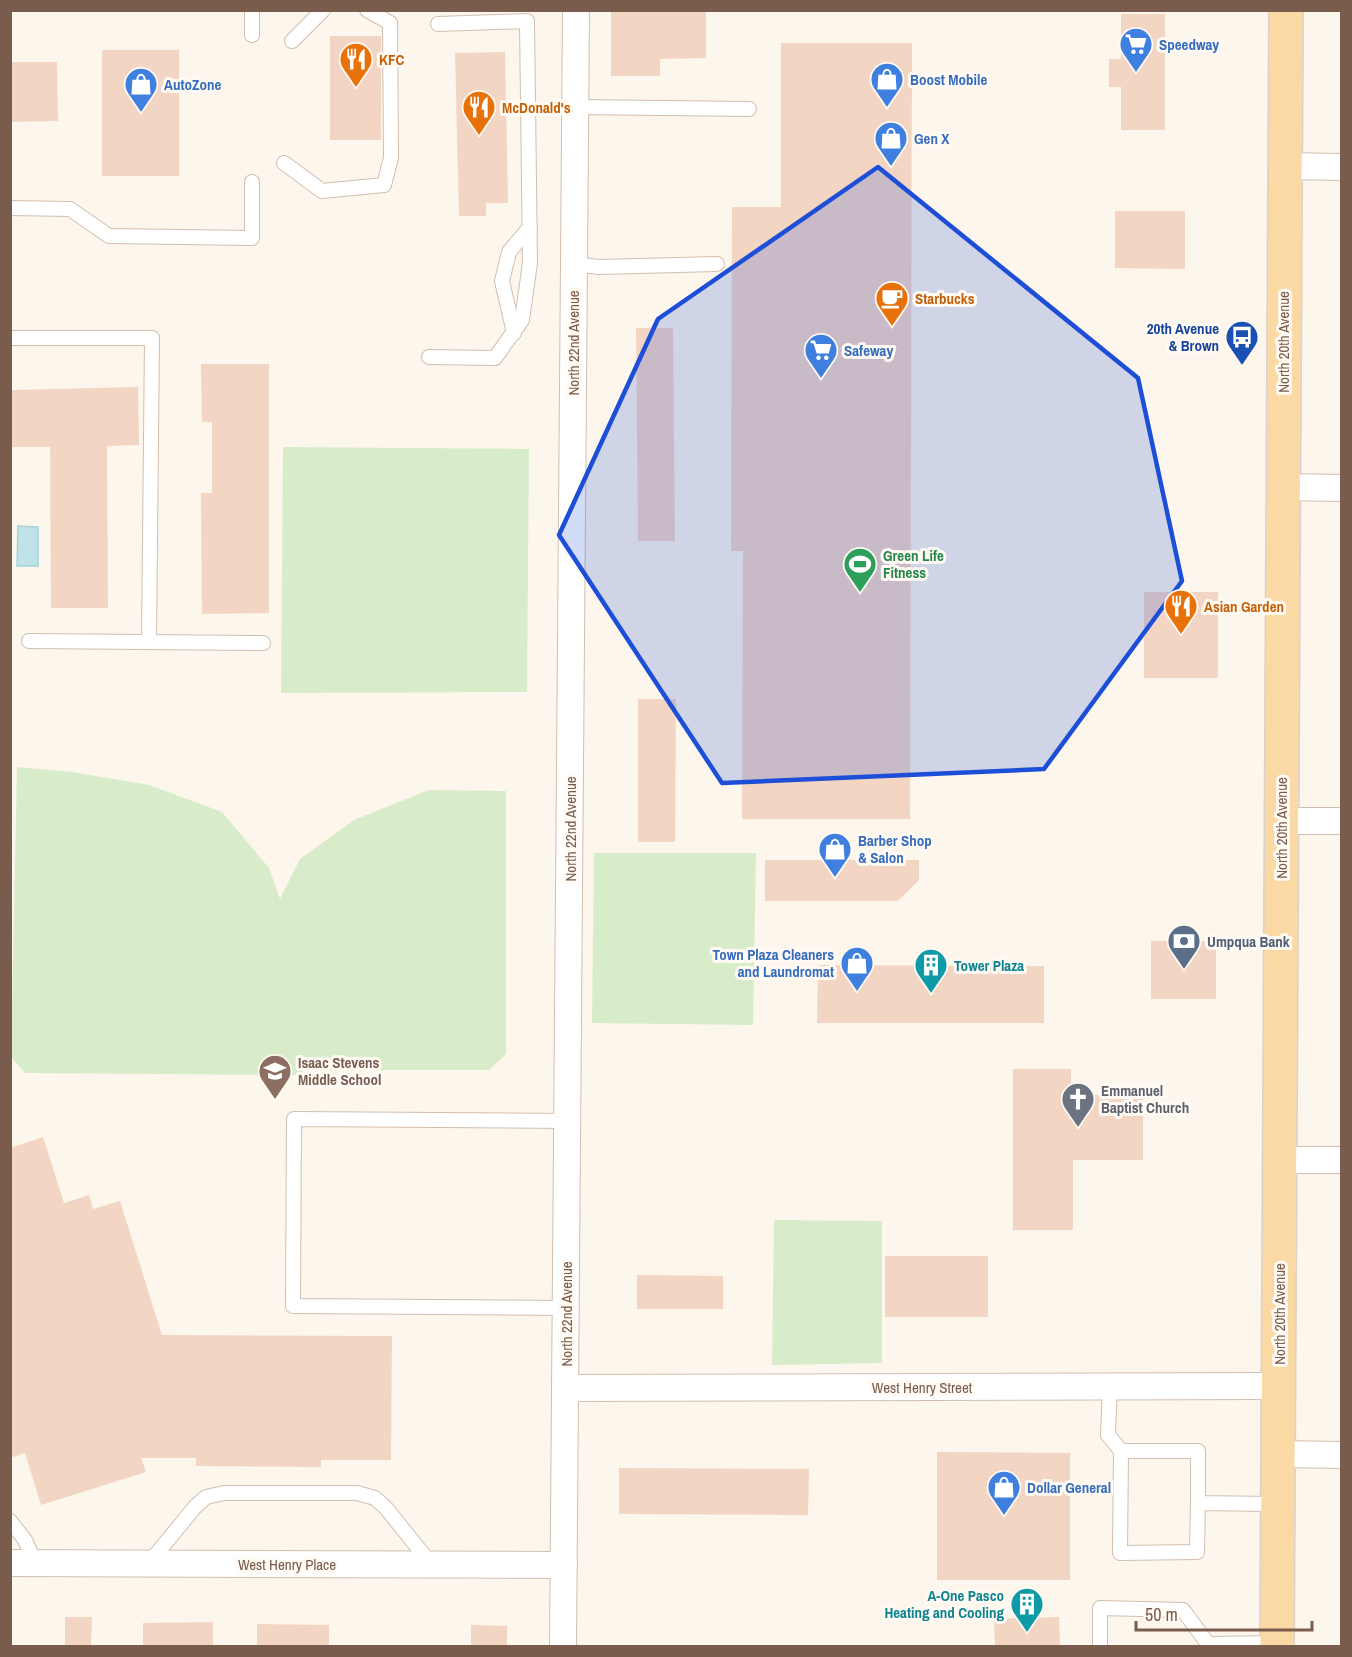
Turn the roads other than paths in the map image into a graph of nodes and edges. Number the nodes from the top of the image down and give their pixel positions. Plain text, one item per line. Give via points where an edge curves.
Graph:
1 (252, 10) edge
2 (323, 10) edge
3 (367, 10) edge
4 (576, 10) edge
5 (1286, 10) edge
6 (438, 24) dead end
7 (252, 35) dead end
8 (292, 41) dead end
9 (575, 107) junction
10 (749, 109) dead end
11 (284, 163) dead end
12 (1284, 166) junction
13 (1341, 167) edge
14 (252, 182) dead end
15 (10, 208) edge
16 (530, 227) junction
17 (574, 264) junction
18 (717, 264) dead end
19 (513, 333) junction
20 (10, 339) edge
21 (429, 357) dead end
22 (1282, 487) junction
23 (1341, 488) edge
24 (29, 641) dead end
25 (149, 642) junction
26 (263, 643) dead end
27 (1281, 821) junction
28 (1341, 821) edge
29 (568, 1121) junction
30 (1280, 1160) junction
31 (1341, 1160) edge
32 (566, 1308) junction
33 (1110, 1386) junction
34 (1279, 1386) junction
35 (565, 1388) junction
36 (1121, 1451) junction
37 (1278, 1454) junction
38 (1341, 1455) edge
39 (1198, 1503) junction
40 (1278, 1504) junction
41 (10, 1521) edge
42 (23, 1563) edge
43 (149, 1563) junction
44 (431, 1564) junction
45 (564, 1564) junction
46 (1208, 1645) edge
47 (1277, 1645) edge
48 (563, 1647) edge
49 (1100, 1647) edge

1 - 7 lane
2 - 8 lane
3 - 11 lane via 390,23 391,158 384,185 322,191
4 - 9 street, North 22nd Avenue
5 - 12 main road, North 20th Avenue
6 - 16 lane via 527,21
9 - 10 lane
9 - 17 street, North 22nd Avenue
12 - 13 street
12 - 22 main road, North 20th Avenue
14 - 15 lane via 252,238 109,236 70,209
16 - 19 lane via 522,320
16 - 19 lane via 509,252 502,280
17 - 18 lane
17 - 29 street, North 22nd Avenue
19 - 21 lane via 495,358
20 - 25 lane via 152,339
22 - 23 street
22 - 27 main road, North 20th Avenue
24 - 25 lane
25 - 26 lane
27 - 28 street
27 - 30 main road, North 20th Avenue
29 - 32 street, North 22nd Avenue
29 - 32 lane via 294,1119 293,1306
30 - 31 street
30 - 34 main road, North 20th Avenue
32 - 35 street, North 22nd Avenue
33 - 34 street, West Henry Street
33 - 35 street, West Henry Street
33 - 36 lane via 1108,1435
34 - 37 main road, North 20th Avenue
35 - 45 street, North 22nd Avenue
36 - 39 lane via 1198,1451
36 - 39 lane via 1120,1553 1197,1552
37 - 38 street
37 - 40 main road, North 20th Avenue
39 - 40 lane
40 - 47 main road, North 20th Avenue
41 - 42 lane via 25,1539
42 - 43 street, West Henry Place
43 - 44 street, West Henry Place
43 - 44 lane via 206,1497 224,1493 357,1493 375,1498 386,1508
44 - 45 street, West Henry Place
45 - 48 street, North 22nd Avenue
46 - 47 lane
46 - 49 lane via 1183,1610 1100,1608

